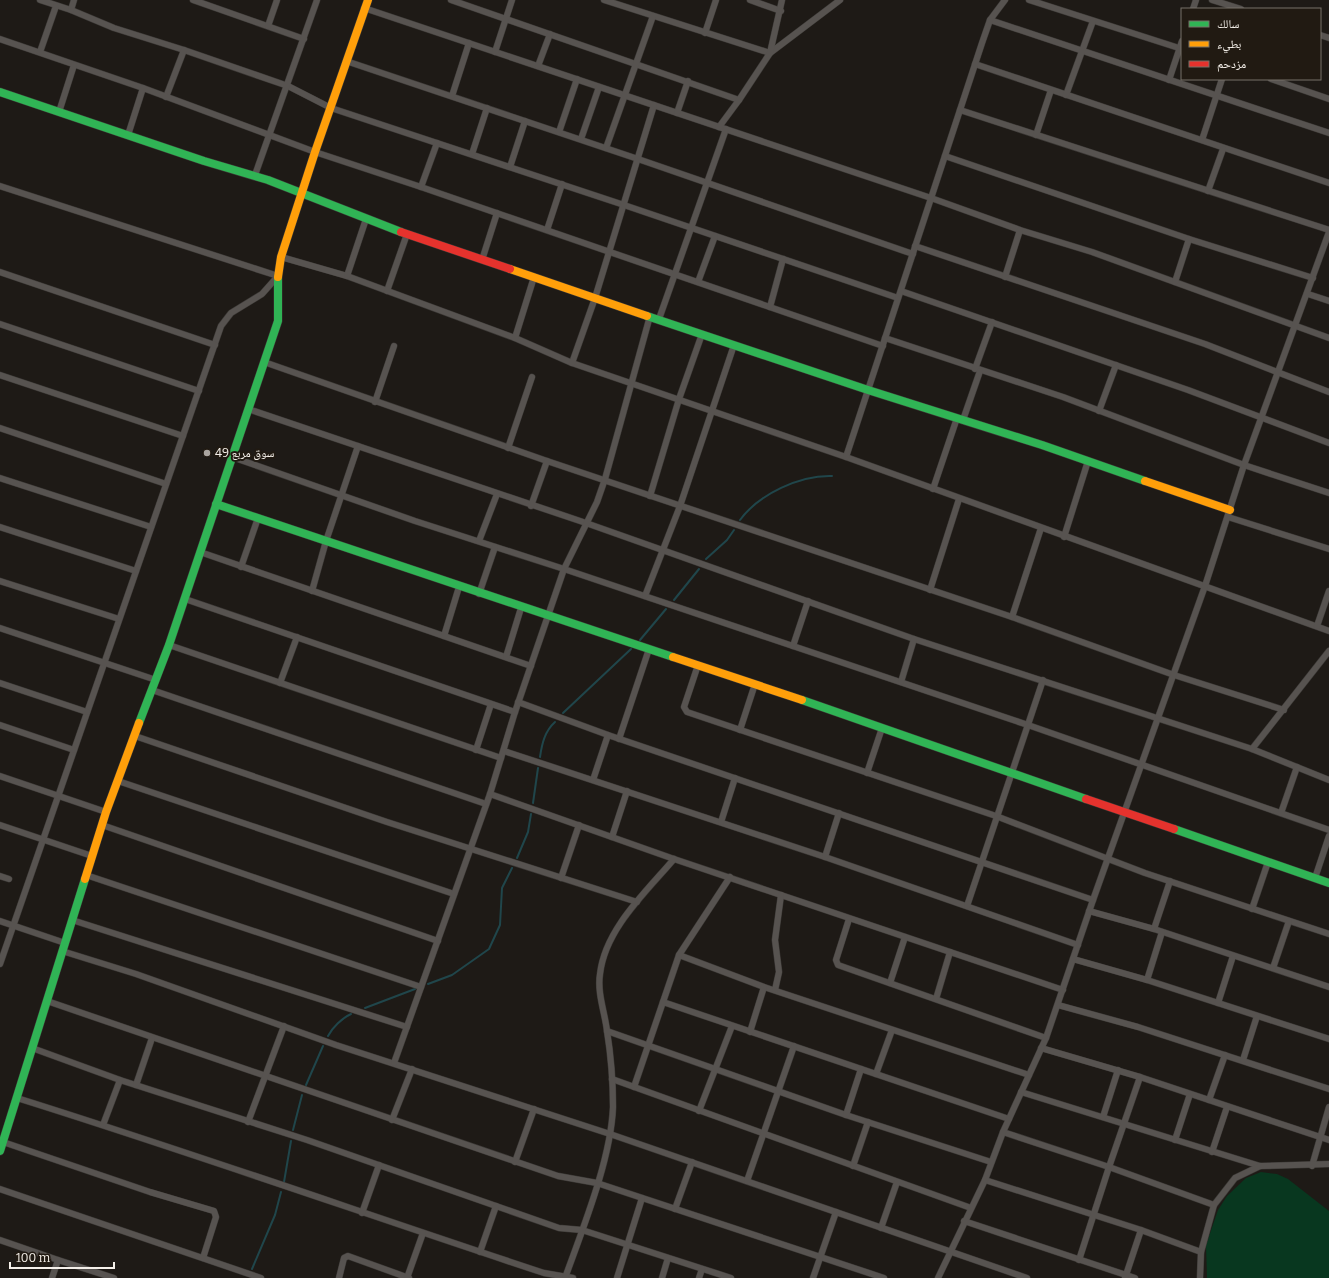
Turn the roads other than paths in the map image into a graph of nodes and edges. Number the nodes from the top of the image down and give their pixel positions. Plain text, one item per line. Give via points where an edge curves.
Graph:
1 (40, 0) edge
2 (74, 0) edge
3 (193, 0) edge
4 (277, 0) edge
5 (317, 0) edge
6 (368, 0) edge
7 (451, 0) edge
8 (512, 0) edge
9 (604, 0) edge
10 (716, 0) edge
11 (750, 0) edge
12 (782, 0) edge
13 (840, 0) edge
14 (1005, 0) edge
15 (1029, 0) edge
16 (1212, 0) edge
17 (201, 1) edge
18 (623, 3) edge
19 (56, 6) junction
20 (364, 8) junction
21 (1238, 8) edge
22 (71, 10) junction
23 (781, 11) junction
24 (653, 16) junction
25 (506, 19) junction
26 (990, 20) junction
27 (1093, 21) junction
28 (268, 26) junction
29 (550, 34) junction
30 (705, 34) junction
31 (0, 39) edge
32 (304, 39) junction
33 (469, 43) junction
34 (1181, 48) edge
35 (184, 50) junction
36 (1082, 51) junction
37 (40, 52) junction
38 (495, 52) junction
39 (770, 53) junction
40 (346, 61) junction
41 (637, 64) junction
42 (975, 64) junction
43 (74, 65) junction
44 (538, 66) junction
45 (577, 79) junction
46 (1169, 80) junction
47 (1222, 80) edge
48 (1274, 80) edge
49 (688, 81) junction
50 (288, 86) junction
51 (599, 86) junction
52 (143, 88) junction
53 (1051, 90) junction
54 (0, 92) edge
55 (625, 95) junction
56 (1066, 95) junction
57 (452, 96) junction
58 (1215, 96) junction
59 (166, 97) junction
60 (1329, 99) edge
61 (739, 100) junction
62 (654, 105) junction
63 (332, 108) junction
64 (487, 108) junction
65 (960, 110) junction
66 (59, 112) junction
67 (677, 113) junction
68 (526, 121) junction
69 (719, 127) junction
70 (726, 129) junction
71 (559, 132) junction
72 (1329, 133) edge
73 (128, 135) junction
74 (269, 135) junction
75 (1036, 135) junction
76 (581, 139) junction
77 (1202, 140) junction
78 (437, 143) junction
79 (606, 148) junction
80 (1223, 148) junction
81 (315, 152) junction
82 (472, 154) junction
83 (945, 156) junction
84 (638, 159) junction
85 (510, 167) junction
86 (255, 175) junction
87 (708, 183) junction
88 (1329, 183) edge
89 (562, 184) junction
90 (0, 186) edge
91 (421, 187) junction
92 (1208, 191) junction
93 (303, 193) junction
94 (931, 198) junction
95 (624, 205) junction
96 (497, 213) junction
97 (366, 219) junction
98 (692, 228) junction
99 (547, 230) junction
100 (1020, 230) junction
101 (1329, 231) edge
102 (407, 234) junction
103 (715, 236) junction
104 (1189, 239) junction
105 (915, 246) junction
106 (1326, 250) edge
107 (610, 252) junction
108 (913, 254) junction
109 (281, 257) junction
110 (783, 259) junction
111 (482, 260) junction
112 (0, 272) edge
113 (675, 274) junction
114 (278, 276) junction
115 (347, 276) junction
116 (534, 277) junction
117 (1005, 277) junction
118 (1313, 278) junction
119 (698, 282) junction
120 (1175, 282) junction
121 (387, 291) junction
122 (900, 291) junction
123 (1308, 294) junction
124 (596, 298) junction
125 (898, 298) junction
126 (1329, 301) edge
127 (770, 307) junction
128 (650, 316) junction
129 (659, 319) junction
130 (992, 322) junction
131 (0, 324) edge
132 (1296, 326) junction
133 (702, 334) junction
134 (515, 338) junction
135 (885, 338) junction
136 (1329, 338) edge
137 (215, 345) junction
138 (734, 345) junction
139 (394, 346) dead end
140 (883, 346) junction
141 (264, 362) junction
142 (572, 363) junction
143 (1116, 365) junction
144 (978, 370) junction
145 (1278, 373) junction
146 (0, 375) edge
147 (532, 377) dead end
148 (631, 382) junction
149 (868, 390) junction
150 (199, 391) junction
151 (1329, 392) edge
152 (679, 399) junction
153 (375, 402) junction
154 (248, 409) junction
155 (710, 410) junction
156 (1100, 411) junction
157 (1262, 418) junction
158 (960, 419) junction
159 (0, 428) edge
160 (183, 436) junction
161 (1329, 443) edge
162 (358, 446) junction
163 (508, 448) junction
164 (232, 457) junction
165 (846, 457) junction
166 (547, 461) junction
167 (1088, 461) junction
168 (1244, 465) junction
169 (0, 478) edge
170 (605, 479) junction
171 (166, 484) junction
172 (933, 489) junction
173 (342, 494) junction
174 (497, 494) junction
175 (1329, 494) edge
176 (650, 496) junction
177 (959, 499) junction
178 (216, 504) junction
179 (531, 506) junction
180 (680, 506) junction
181 (1229, 513) junction
182 (258, 518) junction
183 (586, 524) junction
184 (0, 527) edge
185 (151, 527) junction
186 (1041, 528) junction
187 (1064, 537) junction
188 (326, 541) junction
189 (479, 541) junction
190 (494, 547) junction
191 (1329, 549) edge
192 (662, 550) junction
193 (200, 552) junction
194 (241, 567) junction
195 (564, 569) junction
196 (136, 571) junction
197 (0, 581) edge
198 (1205, 586) junction
199 (459, 587) junction
200 (930, 590) junction
201 (312, 591) junction
202 (1329, 591) edge
203 (479, 594) junction
204 (645, 596) junction
205 (185, 598) junction
206 (808, 601) junction
207 (521, 608) junction
208 (548, 616) junction
209 (1012, 617) junction
210 (119, 620) junction
211 (1317, 626) junction
212 (0, 628) edge
213 (1329, 631) edge
214 (444, 636) junction
215 (297, 637) junction
216 (914, 639) junction
217 (169, 645) junction
218 (793, 646) junction
219 (648, 649) junction
220 (1329, 651) edge
221 (506, 657) junction
222 (104, 663) junction
223 (698, 665) junction
224 (531, 666) junction
225 (1174, 675) junction
226 (156, 680) junction
227 (1043, 680) junction
228 (901, 682) junction
229 (0, 683) edge
230 (280, 683) junction
231 (755, 684) junction
232 (152, 690) junction
233 (518, 702) junction
234 (491, 704) junction
235 (1284, 710) junction
236 (87, 712) junction
237 (515, 712) junction
238 (1158, 718) junction
239 (1028, 724) junction
240 (0, 725) edge
241 (882, 728) junction
242 (740, 730) junction
243 (608, 735) junction
244 (135, 736) junction
245 (619, 739) junction
246 (1252, 749) junction
247 (74, 750) junction
248 (476, 750) junction
249 (504, 751) junction
250 (502, 758) junction
251 (1142, 765) junction
252 (1297, 767) junction
253 (1012, 772) junction
254 (867, 773) junction
255 (0, 776) edge
256 (735, 778) junction
257 (593, 780) junction
258 (1329, 780) edge
259 (118, 781) junction
260 (627, 791) junction
261 (490, 794) junction
262 (58, 796) junction
263 (486, 804) junction
264 (1124, 811) junction
265 (106, 812) junction
266 (839, 813) junction
267 (1281, 813) junction
268 (996, 816) junction
269 (721, 822) junction
270 (0, 825) edge
271 (102, 825) junction
272 (579, 825) junction
273 (1329, 830) edge
274 (1329, 836) edge
275 (612, 837) junction
276 (43, 839) junction
277 (470, 850) junction
278 (92, 856) junction
279 (825, 857) junction
280 (1108, 858) junction
281 (674, 859) junction
282 (981, 862) junction
283 (1268, 862) junction
284 (86, 875) junction
285 (0, 876) edge
286 (730, 877) junction
287 (561, 878) junction
288 (1315, 878) junction
289 (8, 879) dead end
290 (1170, 881) junction
291 (1329, 882) edge
292 (454, 894) junction
293 (781, 895) junction
294 (1093, 900) junction
295 (637, 902) junction
296 (967, 906) junction
297 (1252, 909) junction
298 (1089, 911) junction
299 (849, 919) junction
300 (72, 920) junction
301 (0, 921) edge
302 (1289, 921) junction
303 (13, 926) junction
304 (1154, 929) junction
305 (1162, 932) junction
306 (1329, 934) edge
307 (905, 937) junction
308 (438, 941) junction
309 (1078, 945) junction
310 (64, 947) junction
311 (950, 952) junction
312 (679, 955) junction
313 (1233, 956) junction
314 (1073, 959) junction
315 (0, 964) edge
316 (1273, 968) junction
317 (1147, 980) junction
318 (890, 983) junction
319 (421, 987) junction
320 (764, 987) junction
321 (1329, 987) edge
322 (775, 990) junction
323 (1063, 990) junction
324 (936, 999) junction
325 (47, 1001) junction
326 (663, 1002) junction
327 (1218, 1003) junction
328 (1058, 1004) junction
329 (1257, 1016) junction
330 (284, 1026) junction
331 (732, 1026) junction
332 (406, 1027) junction
333 (892, 1030) junction
334 (608, 1031) junction
335 (750, 1032) junction
336 (152, 1038) junction
337 (1046, 1038) junction
338 (1329, 1039) edge
339 (648, 1045) junction
340 (794, 1046) junction
341 (32, 1048) junction
342 (1041, 1048) junction
343 (1225, 1055) junction
344 (1243, 1060) junction
345 (394, 1063) junction
346 (412, 1069) junction
347 (716, 1069) junction
348 (861, 1069) junction
349 (1118, 1070) junction
350 (876, 1074) junction
351 (1029, 1075) junction
352 (265, 1076) junction
353 (1140, 1077) junction
354 (612, 1079) junction
355 (120, 1080) junction
356 (136, 1085) junction
357 (634, 1087) junction
358 (1329, 1089) edge
359 (779, 1091) junction
360 (1021, 1092) junction
361 (1190, 1094) junction
362 (17, 1098) junction
363 (1209, 1100) junction
364 (1227, 1106) junction
365 (1329, 1107) edge
366 (534, 1109) junction
367 (699, 1111) junction
368 (846, 1115) junction
369 (1103, 1117) junction
370 (1008, 1119) junction
371 (392, 1120) junction
372 (248, 1122) junction
373 (868, 1122) junction
374 (1123, 1124) junction
375 (103, 1125) junction
376 (1003, 1132) junction
377 (610, 1134) junction
378 (764, 1134) junction
379 (1320, 1137) junction
380 (1175, 1140) junction
381 (1329, 1140) edge
382 (3, 1142) junction
383 (0, 1151) edge
384 (1212, 1152) junction
385 (515, 1162) junction
386 (692, 1162) junction
387 (991, 1162) junction
388 (1329, 1164) edge
389 (379, 1165) junction
390 (853, 1166) junction
391 (1260, 1166) junction
392 (1312, 1166) junction
393 (1109, 1167) junction
394 (985, 1180) junction
395 (747, 1181) junction
396 (897, 1182) junction
397 (597, 1183) junction
398 (0, 1189) edge
399 (642, 1198) junction
400 (496, 1206) junction
401 (1214, 1206) junction
402 (971, 1208) junction
403 (675, 1209) junction
404 (836, 1212) junction
405 (362, 1213) junction
406 (1094, 1215) junction
407 (964, 1221) junction
408 (881, 1228) junction
409 (582, 1230) junction
410 (1141, 1230) junction
411 (423, 1233) junction
412 (0, 1240) edge
413 (627, 1244) junction
414 (480, 1252) junction
415 (950, 1252) junction
416 (1201, 1252) junction
417 (820, 1257) junction
418 (203, 1258) junction
419 (668, 1258) junction
420 (58, 1260) junction
421 (1079, 1260) junction
422 (702, 1269) junction
423 (1126, 1276) edge
424 (565, 1277) edge
425 (52, 1278) edge
426 (114, 1278) edge
427 (261, 1278) edge
428 (339, 1278) edge
429 (408, 1278) edge
430 (573, 1278) edge
431 (617, 1278) edge
432 (662, 1278) edge
433 (699, 1278) edge
434 (731, 1278) edge
435 (813, 1278) edge
436 (884, 1278) edge
437 (938, 1278) edge
438 (1027, 1278) edge
439 (1135, 1278) edge
440 (1200, 1278) edge

1 - 19 street
2 - 22 street
3 - 17 street
4 - 28 street
5 - 32 street
6 - 20 street
7 - 25 street
8 - 25 street
9 - 18 street
10 - 30 street
11 - 23 street
12 - 23 street
13 - 39 street
14 - 26 street
15 - 27 street
16 - 21 street
17 - 28 street
18 - 24 street
19 - 22 street
19 - 37 street
20 - 33 street
20 - 40 street
22 - 35 street via 114,28
23 - 39 street
24 - 30 street
24 - 41 street
25 - 29 street
25 - 38 street
26 - 36 street
26 - 42 street
27 - 34 street
27 - 36 street
28 - 32 street
29 - 41 street
29 - 44 street
30 - 39 street
31 - 37 street
32 - 50 street
33 - 38 street
33 - 57 street
34 - 46 street
35 - 50 street
35 - 59 street
36 - 46 street
36 - 56 street
37 - 43 street
38 - 44 street
39 - 61 street
40 - 57 street
40 - 63 street
41 - 49 street
41 - 55 street
42 - 53 street
42 - 65 street
43 - 52 street
43 - 66 street
44 - 45 street
45 - 51 street
45 - 71 street
46 - 58 street
47 - 58 street
48 - 60 street
49 - 61 street
49 - 67 street
50 - 63 street
50 - 74 street
51 - 55 street
51 - 76 street
52 - 59 street
52 - 73 street
53 - 56 street
53 - 75 street
54 - 66 street
55 - 62 street
55 - 79 street
56 - 77 street
57 - 64 street
58 - 72 street
58 - 77 street
59 - 74 street
61 - 69 street
62 - 67 street
62 - 84 street
63 - 78 street
63 - 81 street
64 - 68 street
64 - 82 street
65 - 75 street
65 - 83 street
66 - 73 street
67 - 69 street
68 - 71 street
68 - 85 street
69 - 70 street
70 - 87 street
70 - 94 street
71 - 76 street
73 - 86 street
74 - 81 street
74 - 86 street
75 - 92 street
76 - 79 street
77 - 80 street
78 - 82 street
78 - 91 street
79 - 84 street
80 - 88 street
80 - 92 street
81 - 91 street
81 - 93 street
82 - 85 street
83 - 94 street
83 - 104 street
84 - 87 street
84 - 95 street
85 - 89 street
86 - 93 street
87 - 98 street
87 - 108 street
89 - 95 street
89 - 99 street
90 - 114 street
91 - 96 street
92 - 101 street
93 - 97 street
93 - 109 street
94 - 100 street
94 - 105 street
95 - 98 street
95 - 107 street
96 - 99 street
96 - 111 street
97 - 102 street
97 - 115 street
98 - 103 street
98 - 113 street
99 - 107 street
100 - 117 street
100 - 120 street via 1092,252
101 - 106 street
102 - 111 street
102 - 121 street
103 - 110 street
103 - 119 street
104 - 118 street
104 - 120 street
105 - 108 street
105 - 117 street
106 - 118 street
107 - 113 street
107 - 124 street
108 - 122 street
109 - 114 street
109 - 115 street
110 - 125 street
110 - 127 street
111 - 116 street
112 - 137 street
113 - 119 street
113 - 129 street
114 - 137 street via 262,294 231,313 221,326
114 - 141 street via 278,321
115 - 121 street
116 - 124 street
116 - 134 street
117 - 145 street via 1204,344
118 - 123 street
119 - 127 street
120 - 132 street
121 - 134 street
122 - 125 street
122 - 130 street
123 - 126 street
123 - 132 street
124 - 128 street
124 - 142 street
125 - 135 street
127 - 140 street
128 - 129 street
128 - 148 street
129 - 133 street
130 - 143 street
130 - 144 street
131 - 150 street
132 - 136 street
132 - 145 street
133 - 138 street
133 - 152 street
134 - 142 street
135 - 140 street
135 - 144 street
137 - 150 street
138 - 149 street
138 - 155 street
139 - 153 street
140 - 149 street
141 - 153 street
141 - 154 street
142 - 148 street
143 - 156 street
143 - 157 street
144 - 156 street
144 - 158 street
145 - 151 street
145 - 157 street
146 - 160 street
147 - 163 street
148 - 152 street
148 - 170 street
149 - 158 street
149 - 165 street
150 - 160 street
152 - 155 street
152 - 176 street
153 - 163 street
154 - 162 street
154 - 164 street
155 - 165 street
155 - 180 street
156 - 168 street
157 - 161 street
157 - 168 street
158 - 167 street
158 - 172 street
159 - 171 street
160 - 171 street
162 - 173 street
162 - 174 street
163 - 166 street
164 - 173 street
164 - 178 street
165 - 172 street
166 - 170 street
166 - 179 street
167 - 181 street
167 - 187 street
168 - 175 street
168 - 181 street
169 - 185 street
170 - 176 street
170 - 183 street
171 - 185 street
172 - 177 street
173 - 188 street
173 - 189 street
174 - 179 street
174 - 189 street
176 - 180 street
177 - 186 street
177 - 200 street
178 - 182 street
178 - 193 street
179 - 183 street
180 - 192 street
180 - 200 street
181 - 191 street
181 - 198 street
182 - 188 street
182 - 194 street
183 - 192 street
183 - 195 street
184 - 196 street
185 - 196 street
186 - 187 street
186 - 209 street
187 - 198 street
188 - 199 street
188 - 201 street
189 - 190 street
190 - 195 street
190 - 203 street
192 - 204 street
192 - 206 street
193 - 194 street
193 - 205 street
194 - 201 street
195 - 204 street
195 - 208 street
196 - 210 street
197 - 210 street
198 - 211 street
198 - 225 street
199 - 203 street
199 - 214 street
200 - 209 street
201 - 214 street
202 - 211 street
203 - 207 street
204 - 218 street
205 - 215 street
205 - 217 street
206 - 216 street
206 - 218 street
207 - 208 street
207 - 221 street
208 - 219 street
208 - 224 street
209 - 225 street
210 - 222 street
211 - 213 street
212 - 222 street
214 - 221 street
215 - 230 street
215 - 234 street
216 - 227 street
216 - 228 street
217 - 226 street
217 - 230 street
218 - 228 street
219 - 223 street
219 - 245 street
220 - 235 street
221 - 224 street
222 - 226 street
222 - 236 street
223 - 231 street
223 - 242 street via 684,710
224 - 233 street
225 - 235 street
225 - 238 street
226 - 232 street
227 - 238 street
227 - 239 street
228 - 239 street
229 - 236 street
230 - 248 street
231 - 241 street
231 - 242 street
232 - 244 street
232 - 263 street
233 - 237 street
233 - 243 street
234 - 237 street
234 - 248 street
235 - 246 street
236 - 247 street
237 - 249 street
238 - 246 street
238 - 251 street
239 - 251 street
239 - 253 street
240 - 247 street
241 - 253 street
241 - 254 street
242 - 254 street
243 - 245 street
243 - 257 street
244 - 259 street
244 - 277 street
245 - 256 street
246 - 252 street
247 - 262 street
248 - 250 street
249 - 250 street
249 - 257 street
250 - 261 street
251 - 264 street
251 - 267 street
252 - 258 street
252 - 267 street
253 - 264 street
253 - 268 street
254 - 268 street
255 - 262 street
256 - 266 street
256 - 269 street
257 - 260 street
259 - 265 street
259 - 292 street
260 - 269 street
260 - 275 street
261 - 263 street
261 - 272 street
262 - 265 street
262 - 276 street
263 - 277 street
264 - 280 street
264 - 283 street
265 - 271 street
266 - 279 street
266 - 282 street
267 - 273 street
268 - 280 street
268 - 282 street
269 - 279 street
270 - 276 street
271 - 278 street
271 - 308 street
272 - 275 street
272 - 287 street
274 - 288 street
275 - 281 street
276 - 278 street
276 - 303 street
277 - 287 street
277 - 292 street
278 - 284 street
279 - 296 street
280 - 290 street
280 - 294 street
281 - 286 street
281 - 295 street
282 - 294 street
282 - 296 street
283 - 288 street
283 - 297 street
284 - 300 street
284 - 319 street
285 - 289 street
286 - 293 street
286 - 312 street
287 - 295 street
288 - 291 street
290 - 297 street
290 - 304 street
292 - 308 street
293 - 299 street
293 - 322 street via 775,940 779,972
294 - 298 street
295 - 334 street via 614,934 603,958 599,976
296 - 309 street
297 - 302 street
298 - 304 street
298 - 309 street
299 - 307 street
299 - 318 street via 836,962 838,965
300 - 310 street
300 - 332 street
301 - 303 street
302 - 306 street
302 - 316 street
303 - 310 street
303 - 315 street
304 - 305 street
305 - 313 street
305 - 317 street
307 - 311 street
307 - 318 street
308 - 319 street
309 - 314 street
310 - 325 street
310 - 330 street
311 - 323 street
311 - 324 street
312 - 320 street
312 - 326 street
313 - 316 street
313 - 327 street
314 - 317 street
314 - 323 street
316 - 321 street
317 - 327 street
318 - 324 street
319 - 332 street
320 - 322 street
320 - 335 street
322 - 333 street
323 - 328 street
324 - 337 street
325 - 336 street
325 - 341 street
326 - 331 street
326 - 339 street
327 - 329 street
328 - 337 street
328 - 343 street
329 - 338 street
329 - 344 street
330 - 345 street
330 - 352 street
331 - 335 street
331 - 347 street
332 - 345 street
333 - 350 street
333 - 351 street
334 - 339 street
334 - 354 street
335 - 340 street
336 - 352 street
336 - 356 street
337 - 342 street
339 - 347 street
339 - 357 street
340 - 348 street
340 - 359 street
341 - 355 street
341 - 362 street
342 - 349 street
342 - 351 street
343 - 344 street
343 - 363 street
344 - 358 street
345 - 346 street
346 - 366 street
346 - 371 street
347 - 359 street
347 - 367 street
348 - 350 street
348 - 368 street
349 - 353 street
349 - 369 street
350 - 370 street
351 - 360 street
352 - 371 street
352 - 372 street
353 - 361 street
353 - 374 street
354 - 357 street
354 - 377 street
355 - 356 street
355 - 375 street
356 - 372 street
357 - 367 street
359 - 368 street
359 - 378 street
360 - 369 street
360 - 370 street
361 - 363 street
361 - 380 street
362 - 375 street
362 - 382 street
363 - 364 street
364 - 379 street
364 - 384 street
365 - 379 street
366 - 377 street
366 - 385 street
367 - 378 street
368 - 373 street
369 - 374 street
370 - 376 street
371 - 385 street
372 - 389 street
373 - 387 street
373 - 390 street
374 - 380 street
374 - 393 street
375 - 405 street
376 - 387 street
376 - 393 street
377 - 386 street
377 - 397 street
378 - 390 street
378 - 395 street
379 - 381 street
379 - 392 street
380 - 384 street
382 - 383 street
382 - 418 street via 214,1211 216,1217
384 - 391 street
385 - 397 street via 558,1176
386 - 395 street
386 - 403 street
387 - 394 street
388 - 392 street
389 - 400 street
389 - 405 street
390 - 396 street
391 - 392 street
391 - 401 street via 1235,1178
393 - 401 street
393 - 406 street
394 - 402 street
394 - 406 street
395 - 404 street
396 - 402 street
396 - 408 street
397 - 399 street
397 - 409 street
398 - 418 street
399 - 403 street
399 - 413 street
400 - 409 street via 559,1228
400 - 414 street
401 - 416 street
402 - 407 street
403 - 417 street
404 - 408 street
404 - 417 street
405 - 411 street
406 - 410 street
406 - 421 street
407 - 415 street
407 - 421 street
408 - 415 street
409 - 413 street
409 - 424 street
410 - 416 street
410 - 423 street
411 - 414 street
411 - 429 street
412 - 420 street
413 - 419 street
413 - 431 street
414 - 424 street via 544,1273
415 - 437 street
415 - 438 street
416 - 440 street
417 - 435 street
417 - 436 street
418 - 427 street
419 - 422 street
419 - 432 street
420 - 425 street
420 - 426 street
421 - 423 street
422 - 433 street
422 - 434 street
423 - 439 street
424 - 430 street
428 - 429 street via 344,1258 348,1256

